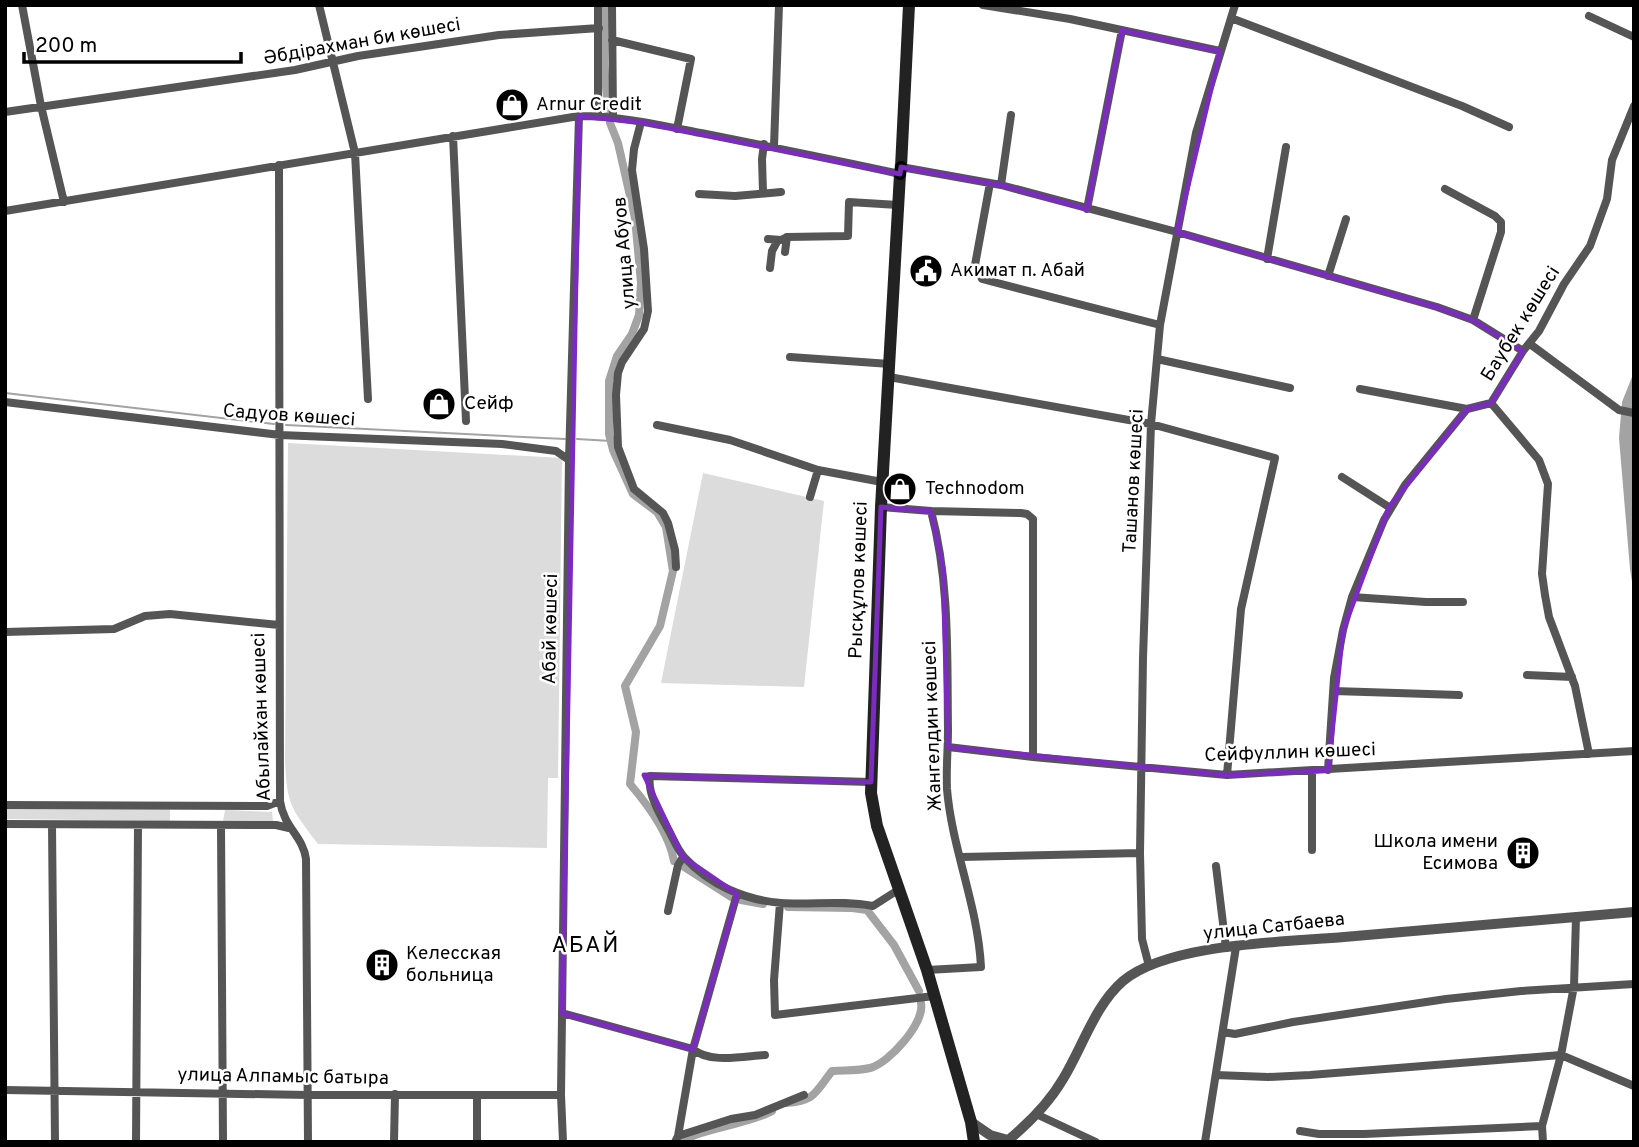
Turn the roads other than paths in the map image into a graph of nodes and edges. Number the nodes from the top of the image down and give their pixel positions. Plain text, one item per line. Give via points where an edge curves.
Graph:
1 (22, 5) edge
2 (319, 5) edge
3 (598, 5) edge
4 (612, 5) edge
5 (779, 5) edge
6 (909, 5) edge
7 (983, 5) edge
8 (1235, 5) edge
9 (1589, 16) dead end
10 (1231, 18) junction
11 (599, 27) junction
12 (1122, 30) junction
13 (1634, 37) edge
14 (612, 40) junction
15 (1220, 51) junction
16 (333, 61) junction
17 (41, 106) junction
18 (1634, 106) edge
19 (5, 113) edge
20 (1011, 115) dead end
21 (579, 116) junction
22 (598, 116) junction
23 (613, 117) junction
24 (641, 122) junction
25 (1509, 127) dead end
26 (677, 129) junction
27 (453, 136) junction
28 (769, 145) junction
29 (1286, 147) dead end
30 (355, 153) junction
31 (279, 165) junction
32 (901, 170) junction
33 (990, 183) junction
34 (1001, 185) junction
35 (1445, 189) dead end
36 (763, 192) junction
37 (781, 192) dead end
38 (699, 194) dead end
39 (64, 202) junction
40 (898, 205) junction
41 (1087, 209) junction
42 (5, 211) edge
43 (1346, 219) dead end
44 (1177, 232) junction
45 (783, 238) junction
46 (768, 239) dead end
47 (785, 252) dead end
48 (1267, 259) junction
49 (770, 268) dead end
50 (1328, 276) junction
51 (1473, 320) junction
52 (1160, 325) junction
53 (1530, 344) junction
54 (1523, 351) junction
55 (790, 357) dead end
56 (1157, 359) junction
57 (889, 371) junction
58 (1290, 388) dead end
59 (1360, 389) dead end
60 (368, 399) dead end
61 (5, 403) edge
62 (1491, 403) junction
63 (1467, 409) junction
64 (1634, 413) edge
65 (466, 421) dead end
66 (657, 425) dead end
67 (1151, 425) junction
68 (280, 435) junction
69 (569, 460) junction
70 (818, 470) junction
71 (1342, 477) dead end
72 (882, 482) junction
73 (810, 497) dead end
74 (881, 508) junction
75 (1389, 508) junction
76 (931, 512) junction
77 (676, 567) dead end
78 (1352, 597) junction
79 (1463, 602) dead end
80 (279, 625) junction
81 (5, 632) edge
82 (1527, 675) dead end
83 (1572, 677) junction
84 (1334, 691) junction
85 (1459, 695) dead end
86 (948, 747) junction
87 (1634, 751) edge
88 (1589, 754) junction
89 (1033, 757) junction
90 (1141, 767) junction
91 (1328, 770) junction
92 (1312, 771) junction
93 (1227, 775) junction
94 (871, 782) junction
95 (280, 801) junction
96 (5, 805) edge
97 (282, 811) junction
98 (5, 824) edge
99 (52, 825) junction
100 (138, 825) junction
101 (271, 825) junction
102 (221, 826) junction
103 (289, 828) junction
104 (1312, 850) dead end
105 (1140, 853) junction
106 (683, 857) junction
107 (961, 857) junction
108 (1216, 866) dead end
109 (898, 890) junction
110 (737, 894) junction
111 (780, 903) junction
112 (668, 911) dead end
113 (1634, 912) edge
114 (1576, 917) junction
115 (1231, 947) junction
116 (1149, 966) junction
117 (927, 970) junction
118 (1634, 984) edge
119 (1574, 986) junction
120 (934, 996) junction
121 (562, 1013) junction
122 (1223, 1032) junction
123 (693, 1049) junction
124 (765, 1055) dead end
125 (1561, 1055) junction
126 (1216, 1075) junction
127 (536, 1085) dead end
128 (1634, 1086) edge
129 (5, 1090) edge
130 (55, 1090) junction
131 (135, 1091) junction
132 (223, 1092) junction
133 (394, 1094) junction
134 (308, 1095) junction
135 (477, 1095) junction
136 (536, 1095) junction
137 (804, 1095) dead end
138 (561, 1096) junction
139 (1036, 1114) junction
140 (971, 1122) junction
141 (1542, 1126) junction
142 (1300, 1131) dead end
143 (676, 1139) edge
144 (1007, 1141) edge
145 (55, 1142) edge
146 (136, 1142) edge
147 (223, 1142) edge
148 (308, 1142) edge
149 (394, 1142) edge
150 (477, 1142) edge
151 (563, 1142) edge
152 (974, 1142) edge
153 (1096, 1142) edge
154 (1205, 1142) edge
155 (1543, 1142) edge

1 - 17 street
2 - 16 street
3 - 11 street
4 - 14 street
5 - 28 street
6 - 32 main road, Рысқұлов көшесі
7 - 12 street
8 - 10 street, Ташанов көшесі
9 - 13 street
10 - 15 street, Ташанов көшесі
10 - 25 street
11 - 16 street, Әбдірахман би көшесі via 499,35
11 - 22 street
12 - 15 street
12 - 41 street
14 - 23 street
14 - 26 street via 691,59
15 - 44 street, Ташанов көшесі via 1196,133
16 - 17 street, Әбдірахман би көшесі
16 - 30 street
17 - 19 street, Әбдірахман би көшесі
17 - 39 street
18 - 53 street, Баубек көшесі via 1612,160 1607,199 1590,246
20 - 34 street
21 - 22 street
21 - 27 street
21 - 69 street, Абай көшесі
22 - 23 street
23 - 24 street
24 - 26 street
24 - 77 street, улица Абуов via 632,170 645,249 648,311 644,329 622,362 617,380 618,447 634,489 663,513 668,523
26 - 28 street
27 - 30 street
27 - 65 street
28 - 32 street
28 - 36 street via 761,168
29 - 48 street
30 - 31 street
30 - 60 street
31 - 39 street
31 - 68 street
32 - 33 street
32 - 40 main road, Рысқұлов көшесі
33 - 34 street
33 - 52 street via 975,265 982,279
34 - 41 street
35 - 51 street via 1501,222
36 - 37 street
36 - 38 street
39 - 42 street
40 - 45 street via 849,202 848,236
40 - 57 main road, Рысқұлов көшесі
41 - 44 street
43 - 50 street
44 - 48 street
44 - 52 street, Ташанов көшесі
45 - 46 street
45 - 47 street
45 - 49 street via 772,251
48 - 50 street
50 - 51 street
51 - 54 street
52 - 56 street, Ташанов көшесі
53 - 54 street, Баубек көшесі
53 - 64 street via 1619,410
54 - 62 street, Баубек көшесі
55 - 57 street
56 - 58 street
56 - 67 street, Ташанов көшесі
57 - 67 street
57 - 72 main road, Рысқұлов көшесі
59 - 63 street
61 - 68 street, Садуов көшесі
62 - 63 street
62 - 83 street, Баубек көшесі via 1545,473 1545,595
63 - 75 street
66 - 70 street via 730,440
67 - 90 street, Ташанов көшесі
67 - 93 street via 1275,458 1241,610
68 - 69 street, Садуов көшесі via 502,444 556,451
68 - 80 street
69 - 121 street, Абай көшесі
70 - 72 street
70 - 73 street
71 - 75 street
72 - 74 main road, Рысқұлов көшесі
74 - 76 street
74 - 94 main road, Рысқұлов көшесі
75 - 78 street
76 - 86 street, Жангелдин көшесі via 943,568
76 - 89 street via 1021,513 1033,519
78 - 79 street
78 - 84 street
80 - 81 street, Абылайхан көшесі via 170,614 145,616 114,629
80 - 95 street, Абылайхан көшесі
82 - 83 street
83 - 88 street, Баубек көшесі
84 - 85 street
84 - 91 street
86 - 89 street, Сейфуллин көшесі
86 - 107 street, Жангелдин көшесі via 947,789
87 - 88 street, Сейфуллин көшесі
88 - 91 street, Сейфуллин көшесі
89 - 90 street, Сейфуллин көшесі
90 - 93 street, Сейфуллин көшесі
90 - 105 street, Ташанов көшесі
91 - 92 street, Сейфуллин көшесі
92 - 93 street, Сейфуллин көшесі
92 - 104 street
94 - 106 street via 650,775 651,792
94 - 109 main road, Рысқұлов көшесі via 877,826
95 - 96 street via 267,806
95 - 97 street, Абылайхан көшесі
97 - 101 street
97 - 103 street, Абылайхан көшесі
98 - 99 street
99 - 100 street
99 - 130 street
100 - 102 street
100 - 131 street
101 - 102 street
101 - 103 street
102 - 132 street
103 - 134 street, Абылайхан көшесі via 302,844 306,859
105 - 107 street
105 - 116 street, Ташанов көшесі via 1142,939
106 - 110 street
106 - 112 street
107 - 117 street, Жангелдин көшесі via 981,967
108 - 115 street
109 - 111 street via 873,906
109 - 117 main road, Рысқұлов көшесі
110 - 111 street
110 - 123 street
111 - 120 street via 775,1015
113 - 114 street, улица Сатбаева
114 - 115 street, улица Сатбаева via 1452,923
114 - 119 street
115 - 116 street, улица Сатбаева
115 - 122 street
116 - 139 street, улица Сатбаева via 1123,981 1109,997 1063,1079
117 - 120 main road, Рысқұлов көшесі
118 - 119 street
119 - 122 street via 1405,1004 1235,1034
119 - 125 street
120 - 140 main road, Рысқұлов көшесі
121 - 123 street
121 - 138 street, Абай көшесі
122 - 126 street
123 - 124 street via 714,1057
123 - 143 street
125 - 126 street via 1310,1075
125 - 128 street
125 - 141 street
126 - 154 street
127 - 136 street
129 - 130 street, улица Алпамыс батыра
130 - 131 street, улица Алпамыс батыра
130 - 145 street
131 - 132 street, улица Алпамыс батыра
131 - 146 street
132 - 134 street, улица Алпамыс батыра
132 - 147 street
133 - 134 street, улица Алпамыс батыра
133 - 135 street, улица Алпамыс батыра
133 - 149 street
134 - 148 street, Абылайхан көшесі
135 - 136 street, улица Алпамыс батыра
135 - 150 street
136 - 138 street, улица Алпамыс батыра
137 - 143 street
138 - 151 street, Абай көшесі
139 - 144 street, улица Сатбаева
139 - 153 street
140 - 144 street
140 - 152 main road, Рысқұлов көшесі
141 - 142 street via 1364,1134
141 - 155 street

